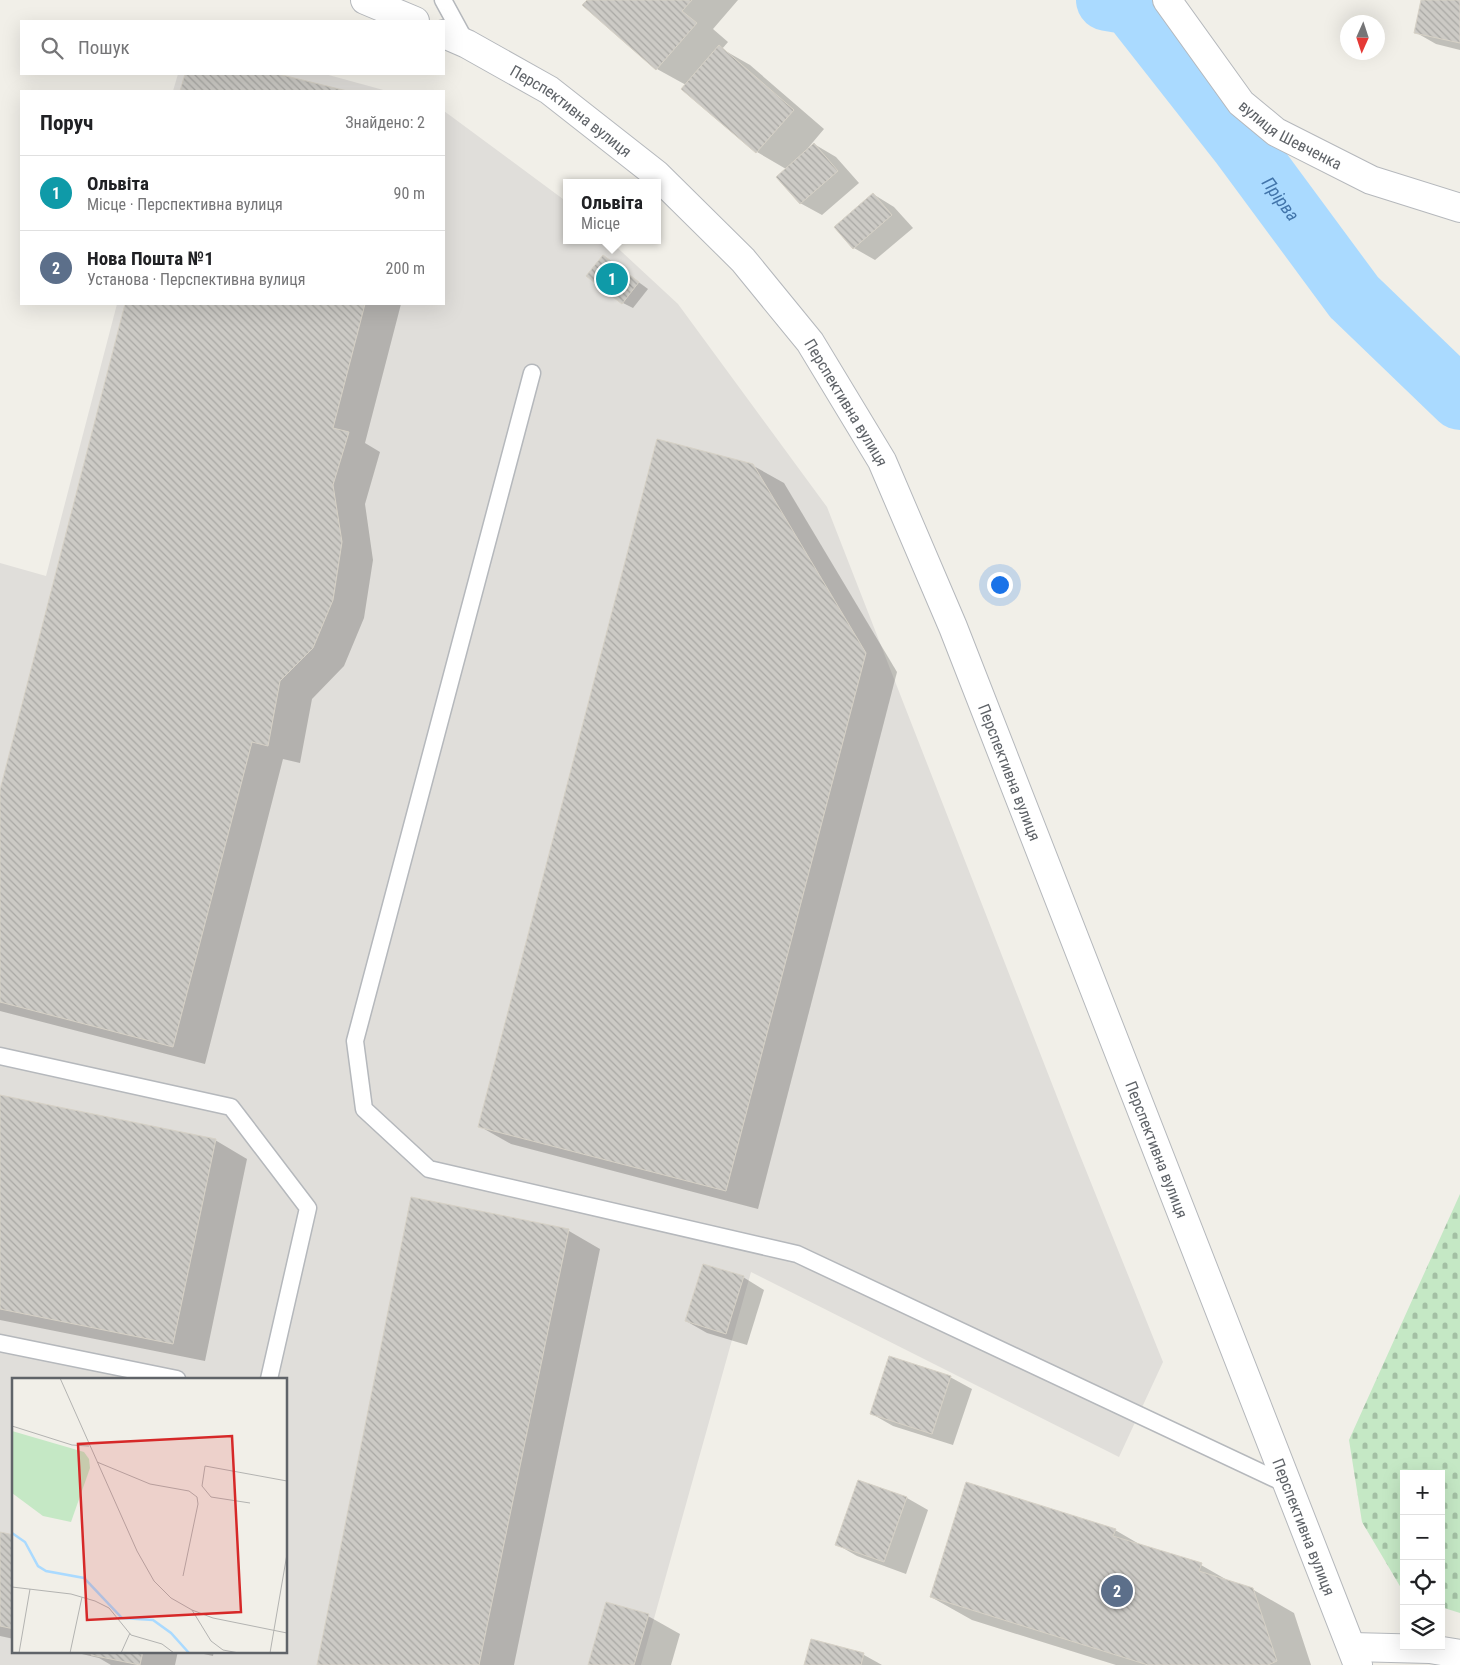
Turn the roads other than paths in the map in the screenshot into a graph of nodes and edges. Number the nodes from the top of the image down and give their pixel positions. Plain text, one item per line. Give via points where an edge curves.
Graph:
1 (365, 0) edge
2 (443, 0) edge
3 (1167, 0) edge
4 (413, 20) edge
5 (455, 39) edge
6 (1460, 208) edge
7 (532, 373) dead end
8 (0, 1056) edge
9 (0, 1344) edge
10 (172, 1378) edge
11 (269, 1378) edge
12 (1288, 1485) junction
13 (1460, 1654) edge
14 (1355, 1656) edge

1 - 4 street
2 - 5 lane
3 - 6 street, вулиця Шевченка via 1241,103 1276,132 1371,180
5 - 12 street, Перспективна вулиця via 549,90 656,174 743,260 810,342 882,461 953,627
7 - 12 lane via 355,1041 364,1109 429,1169 798,1254
8 - 11 lane via 231,1107 308,1208
9 - 10 lane
12 - 14 street, Перспективна вулиця
13 - 14 street via 1430,1649

